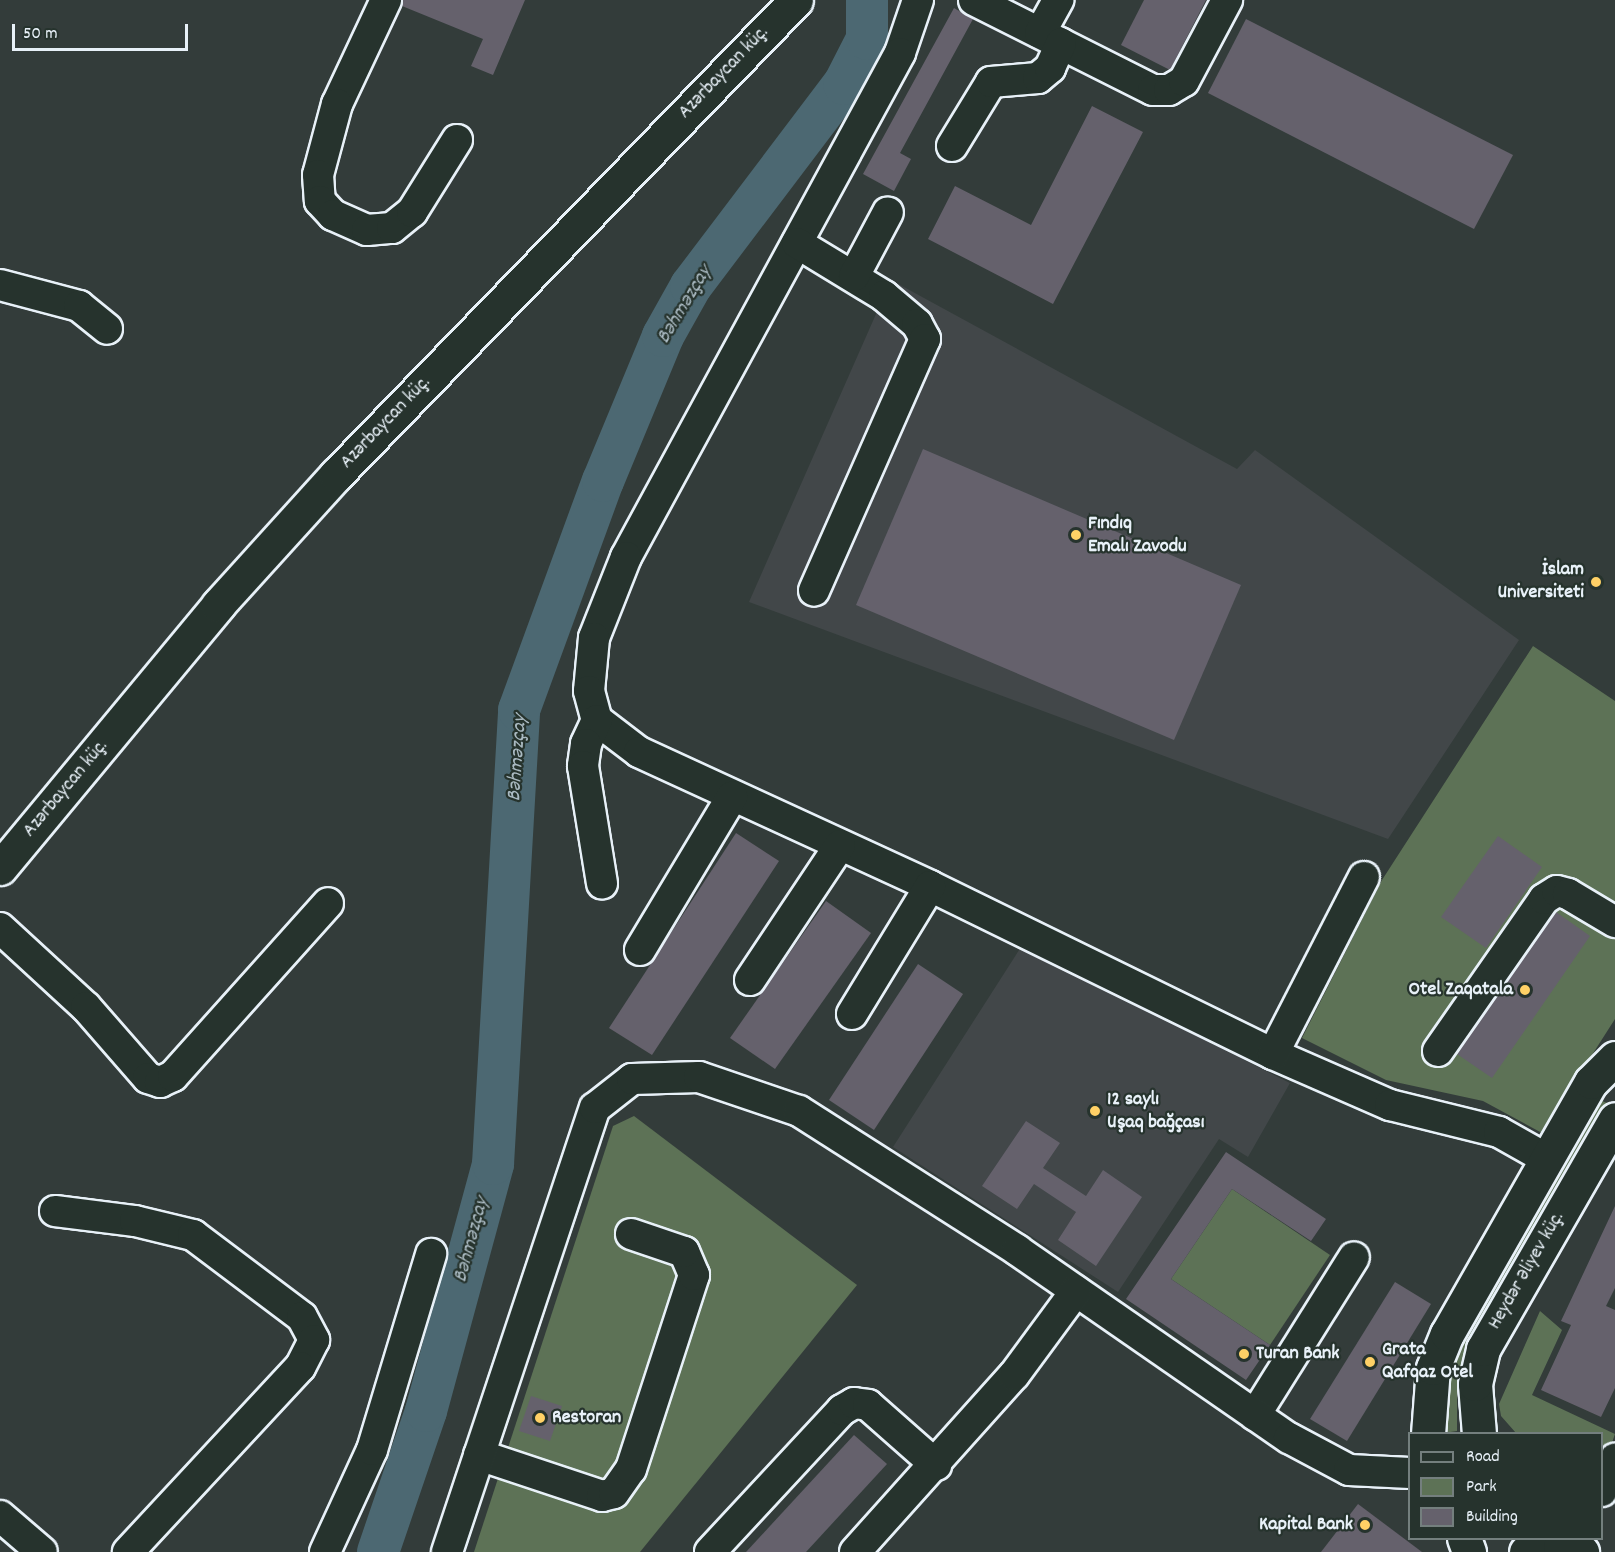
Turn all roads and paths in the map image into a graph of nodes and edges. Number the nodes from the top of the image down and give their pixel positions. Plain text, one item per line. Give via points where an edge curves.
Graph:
1 (386, 0) edge
2 (796, 0) edge
3 (918, 0) edge
4 (974, 0) edge
5 (1058, 0) edge
6 (1227, 0) edge
7 (1051, 38) junction
8 (458, 140) dead end
9 (952, 146) dead end
10 (888, 212) dead end
11 (797, 243) junction
12 (854, 276) junction
13 (0, 285) edge
14 (107, 328) dead end
15 (814, 591) dead end
16 (597, 720) junction
17 (732, 797) junction
18 (840, 844) junction
19 (0, 868) edge
20 (1364, 877) dead end
21 (602, 883) dead end
22 (930, 886) junction
23 (328, 903) dead end
24 (1615, 922) edge
25 (0, 928) edge
26 (640, 950) dead end
27 (750, 980) dead end
28 (852, 1014) dead end
29 (1438, 1051) dead end
30 (1274, 1054) junction
31 (1615, 1058) edge
32 (1615, 1119) edge
33 (1547, 1159) junction
34 (55, 1211) dead end
35 (631, 1234) dead end
36 (431, 1254) dead end
37 (1354, 1257) dead end
38 (1076, 1291) junction
39 (1255, 1415) junction
40 (1428, 1432) edge
41 (1479, 1432) edge
42 (479, 1455) junction
43 (1615, 1459) edge
44 (936, 1465) junction
45 (1408, 1473) edge
46 (1603, 1489) edge
47 (0, 1516) edge
48 (1576, 1546) edge
49 (714, 1551) edge
50 (42, 1552) edge
51 (128, 1552) edge
52 (325, 1552) edge
53 (447, 1552) edge
54 (855, 1552) edge
55 (1526, 1552) edge

1 - 8 street via 337,104 318,175 320,201 333,214 367,230 392,228 412,212
2 - 19 main road, Azərbaycan küç. via 328,483 218,605
3 - 11 street via 900,54
4 - 7 street
5 - 7 street
6 - 7 street via 1184,81 1169,90 1153,90
7 - 9 street via 1050,68 1038,78 991,82
10 - 12 street
11 - 12 street
11 - 16 street via 627,557 608,600 589,669
12 - 15 street via 917,324 925,339
13 - 14 street via 79,306
16 - 17 street via 639,752
16 - 21 street via 586,744 584,766
17 - 18 street
17 - 26 street
18 - 22 street
18 - 27 street
20 - 30 street
22 - 28 street
22 - 30 street
23 - 25 street via 174,1076 160,1082 148,1078 86,1007
24 - 29 street via 1568,894 1557,891 1544,899
30 - 33 street via 1390,1105 1499,1132
31 - 33 main road via 1591,1082
32 - 41 main road, Heydər Əliyev küç. via 1483,1349 1475,1384
33 - 40 main road via 1447,1334 1433,1368
34 - 51 street via 135,1221 193,1235 302,1317 314,1340 300,1367
35 - 42 street via 684,1252 694,1275 631,1469 614,1493 602,1496
36 - 52 street via 372,1450
37 - 39 street
38 - 39 street
38 - 42 street via 842,1135 759,1095 699,1077 632,1079 595,1108
38 - 44 street via 1014,1375
39 - 45 street via 1349,1470
42 - 53 street
43 - 46 street
44 - 49 street via 868,1405 854,1403 842,1410
44 - 54 street
47 - 50 street
48 - 55 main road via 1542,1546

